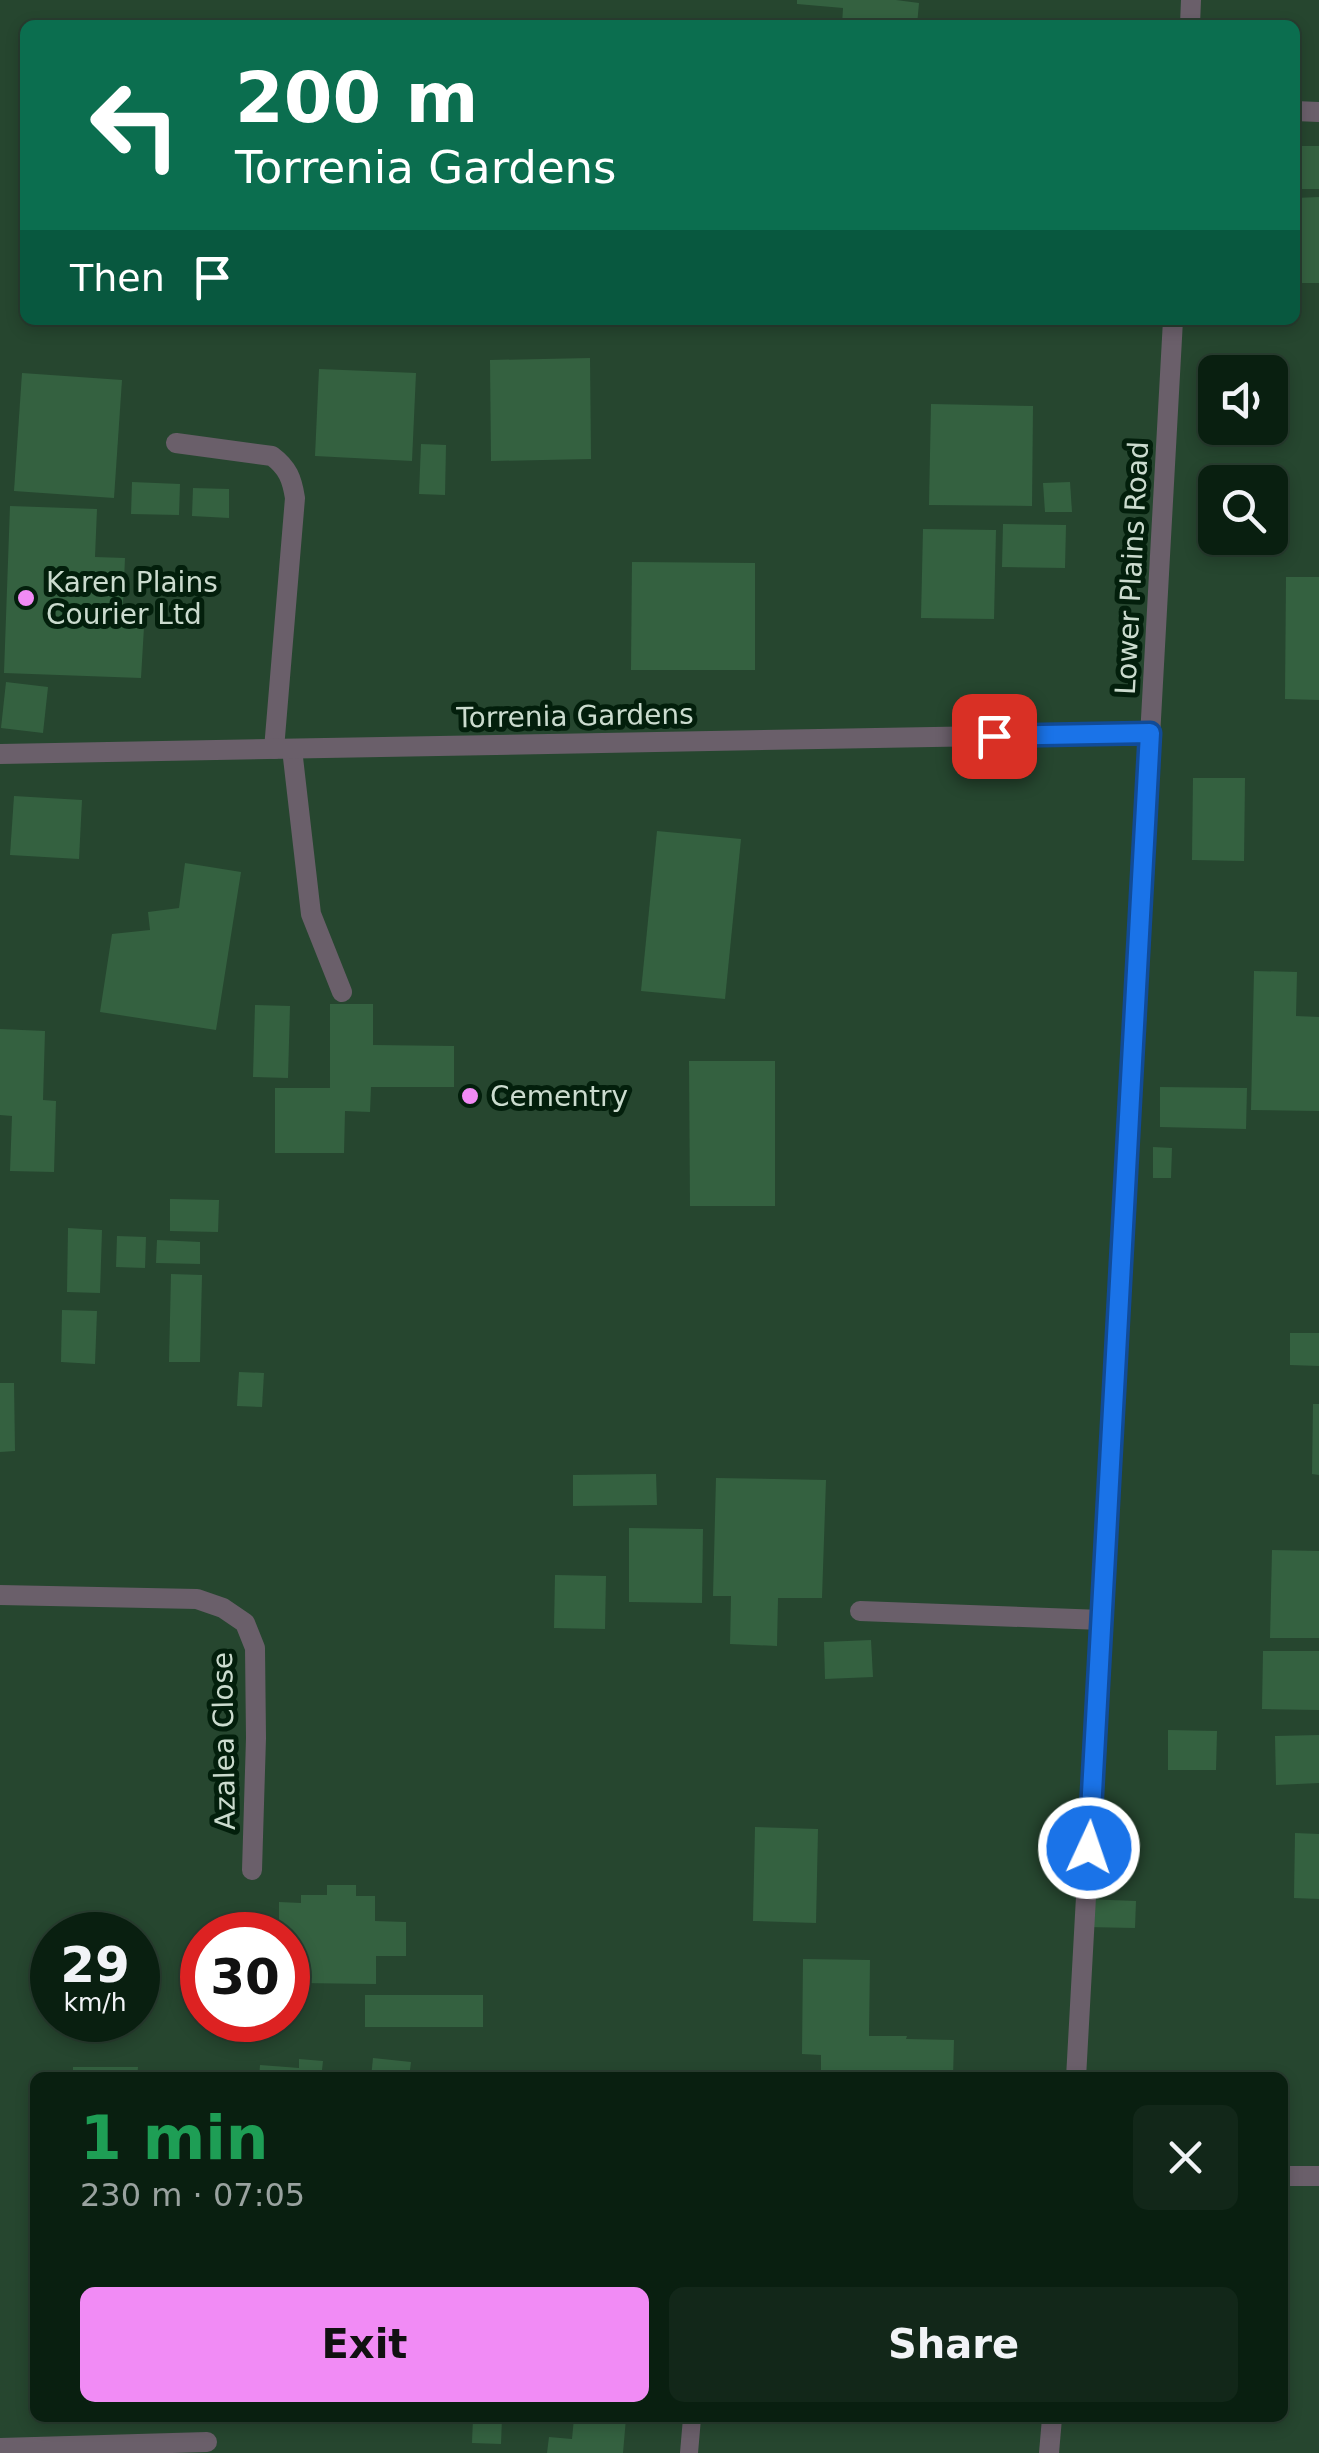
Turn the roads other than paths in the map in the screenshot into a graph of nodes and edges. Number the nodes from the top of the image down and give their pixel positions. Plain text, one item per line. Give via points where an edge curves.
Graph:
1 (1173, 325) edge
2 (176, 443) dead end
3 (1150, 733) junction
4 (283, 749) junction
5 (0, 754) edge
6 (342, 992) dead end
7 (0, 1595) edge
8 (860, 1611) dead end
9 (1102, 1620) junction
10 (252, 1870) dead end
11 (1076, 2072) edge
12 (1288, 2176) edge
13 (1319, 2176) edge
14 (692, 2422) edge
15 (1052, 2422) edge
16 (207, 2442) dead end
17 (0, 2448) edge
18 (689, 2453) edge
19 (1050, 2453) edge

1 - 3 street, Lower Plains Road
2 - 4 street via 272,456 292,478
3 - 4 street, Torrenia Gardens
3 - 9 street, Lower Plains Road
4 - 5 street, Torrenia Gardens
4 - 6 street via 311,914
7 - 10 street, Azalea Close via 197,1600 245,1623 255,1648
8 - 9 street
9 - 11 street, Lower Plains Road
12 - 13 street
14 - 18 lane
15 - 19 street
16 - 17 street

